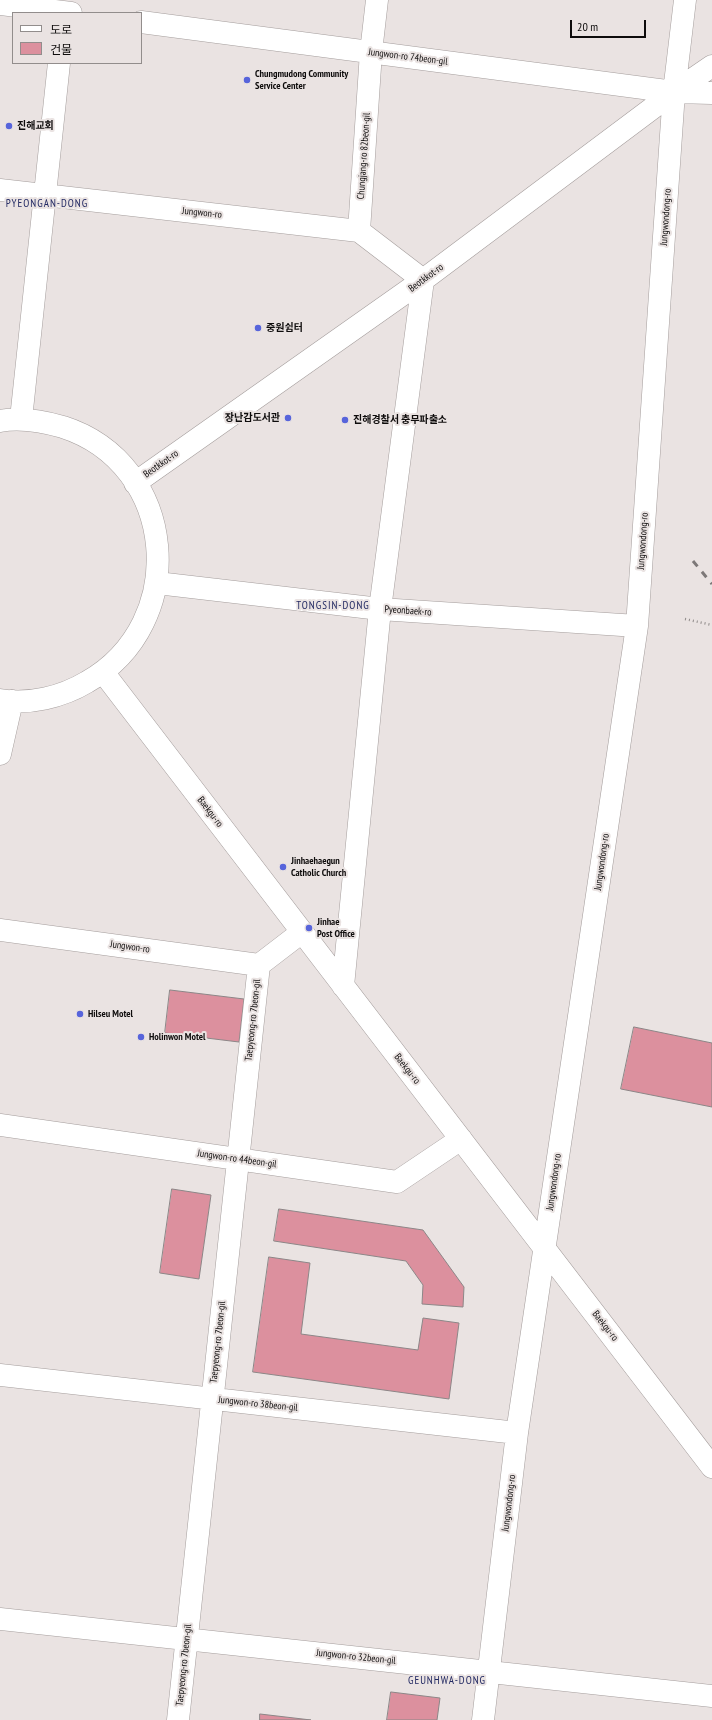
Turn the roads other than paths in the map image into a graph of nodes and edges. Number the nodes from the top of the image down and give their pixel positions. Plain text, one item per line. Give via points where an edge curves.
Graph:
1 (377, 0) edge
2 (685, 0) edge
3 (0, 4) edge
4 (67, 10) edge
5 (142, 22) edge
6 (371, 52) junction
7 (59, 64) edge
8 (712, 66) edge
9 (674, 92) junction
10 (712, 93) edge
11 (0, 190) edge
12 (45, 196) junction
13 (359, 231) junction
14 (423, 280) junction
15 (10, 420) edge
16 (135, 483) junction
17 (157, 583) junction
18 (380, 609) junction
19 (637, 626) junction
20 (103, 672) junction
21 (6, 700) edge
22 (0, 754) edge
23 (0, 930) edge
24 (302, 932) junction
25 (259, 965) junction
26 (343, 986) junction
27 (0, 1125) edge
28 (461, 1139) junction
29 (238, 1159) junction
30 (545, 1248) junction
31 (0, 1375) edge
32 (212, 1399) junction
33 (517, 1433) junction
34 (712, 1466) edge
35 (0, 1619) edge
36 (187, 1639) junction
37 (489, 1672) junction
38 (712, 1696) edge
39 (178, 1720) edge
40 (483, 1720) edge

1 - 6 street, Chungjang-ro 82beon-gil
2 - 9 street, Jungwondong-ro
3 - 4 street
5 - 6 street, Jungwon-ro 74beon-gil
6 - 9 street, Jungwon-ro 74beon-gil
6 - 13 street, Chungjang-ro 82beon-gil
7 - 12 street
8 - 9 street, Beotkkot-ro
9 - 10 street, Jungwon-ro 74beon-gil
9 - 14 street, Beotkkot-ro
9 - 19 street, Jungwondong-ro
11 - 12 street, Jungwon-ro
12 - 13 street, Jungwon-ro
12 - 15 street
13 - 14 street
14 - 16 street, Beotkkot-ro
14 - 18 street
15 - 16 street via 54,424 86,437 113,457
16 - 17 street via 146,502 156,531 159,560
17 - 18 street, Pyeonbaek-ro
17 - 20 street via 149,610 136,636
18 - 19 street, Pyeonbaek-ro
18 - 26 street
19 - 30 street, Jungwondong-ro
20 - 21 street via 63,693 34,700
20 - 24 street, Baekgu-ro
21 - 22 street
23 - 25 street, Jungwon-ro
24 - 25 street
24 - 26 street, Baekgu-ro
25 - 29 street, Taepyeong-ro 7beon-gil
26 - 28 street, Baekgu-ro
27 - 29 street, Jungwon-ro 44beon-gil
28 - 29 street, Jungwon-ro 44beon-gil via 397,1182
28 - 30 street, Baekgu-ro
29 - 32 street, Taepyeong-ro 7beon-gil
30 - 33 street, Jungwondong-ro
30 - 34 street, Baekgu-ro
31 - 32 street, Jungwon-ro 38beon-gil
32 - 33 street, Jungwon-ro 38beon-gil
32 - 36 street, Taepyeong-ro 7beon-gil
33 - 37 street, Jungwondong-ro
35 - 36 street, Jungwon-ro 32beon-gil
36 - 37 street, Jungwon-ro 32beon-gil
36 - 39 street, Taepyeong-ro 7beon-gil
37 - 38 street, Jungwon-ro 32beon-gil
37 - 40 street, Jungwondong-ro

